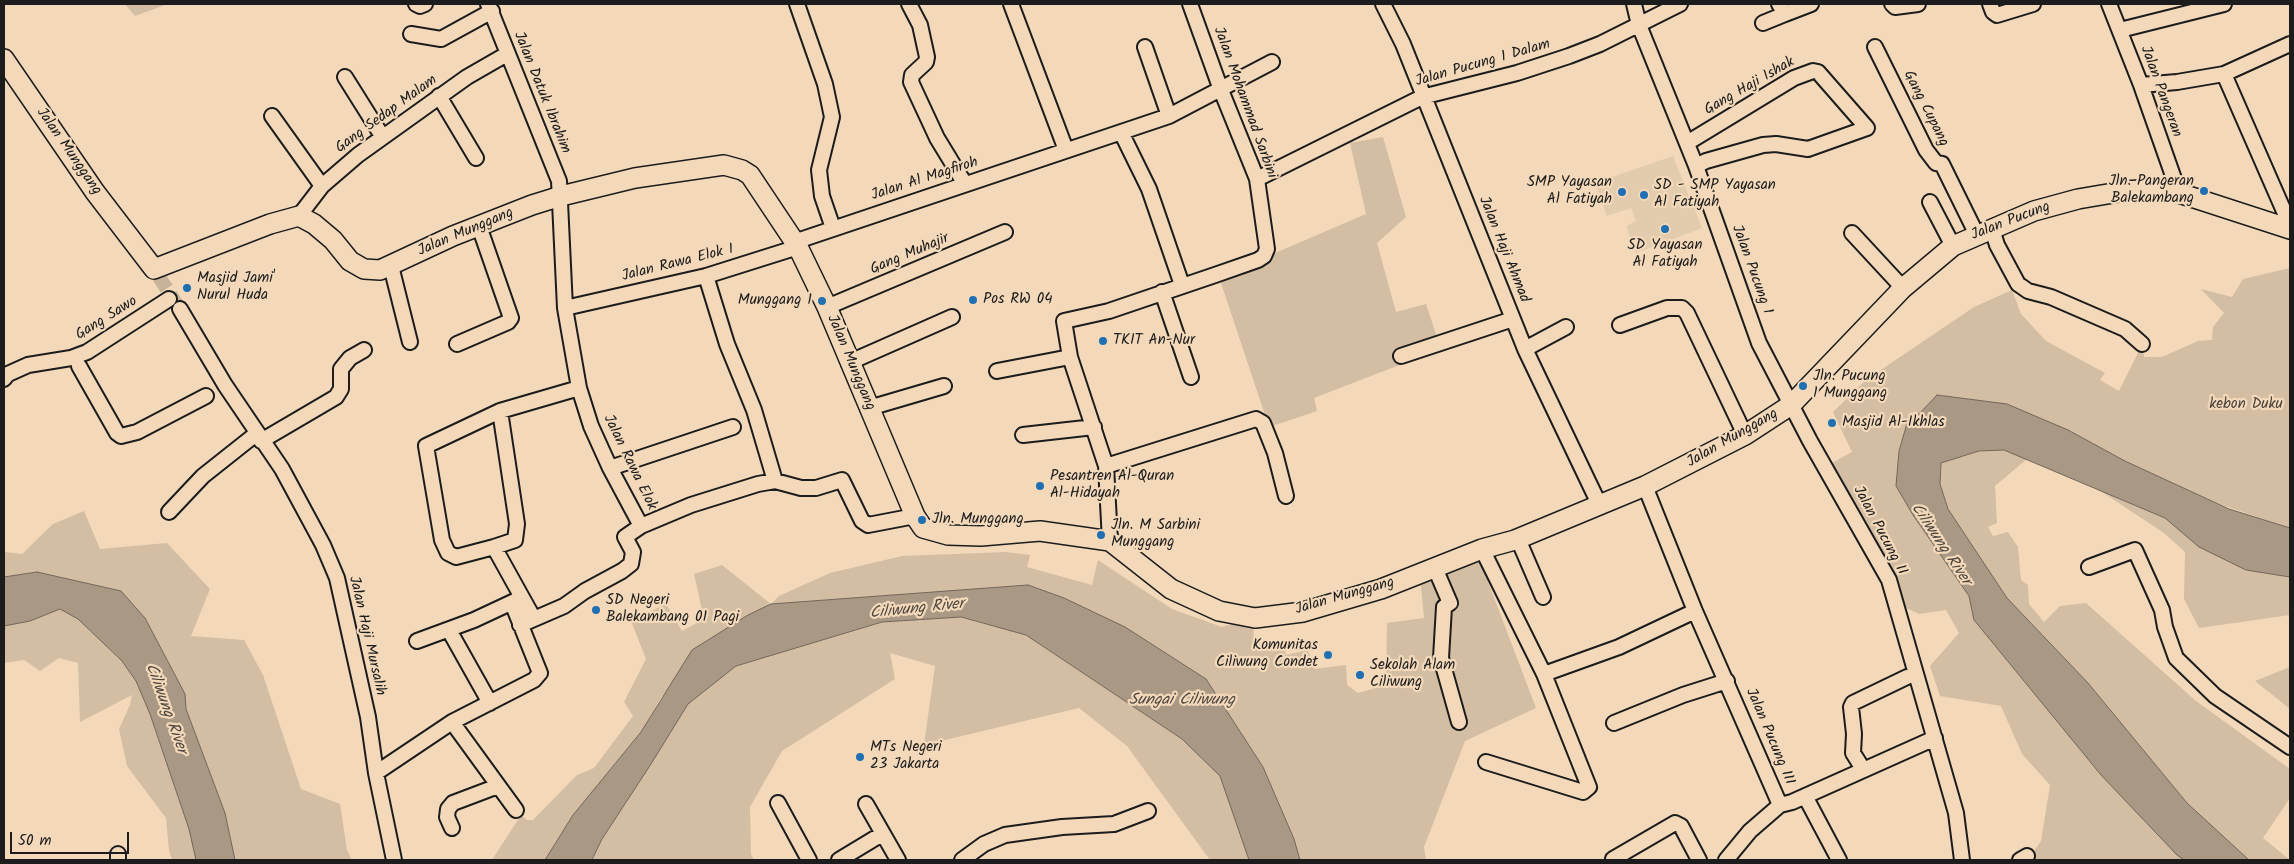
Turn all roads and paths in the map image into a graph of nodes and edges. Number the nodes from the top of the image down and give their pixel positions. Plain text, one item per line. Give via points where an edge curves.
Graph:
1 (416, 4) edge
2 (425, 4) edge
3 (797, 4) edge
4 (909, 4) edge
5 (1011, 4) edge
6 (1190, 4) edge
7 (1383, 4) edge
8 (1634, 4) edge
9 (1680, 4) edge
10 (1811, 4) edge
11 (1892, 4) edge
12 (1918, 4) edge
13 (1990, 4) edge
14 (2033, 4) edge
15 (2109, 4) edge
16 (2224, 4) edge
17 (490, 7) edge
18 (2195, 7) edge
19 (1782, 9) edge
20 (1763, 23) dead end
21 (1639, 25) junction
22 (2120, 30) junction
23 (411, 34) dead end
24 (2290, 44) edge
25 (1875, 46) dead end
26 (1145, 47) dead end
27 (506, 54) junction
28 (4, 59) edge
29 (1272, 62) dead end
30 (2224, 74) junction
31 (345, 77) dead end
32 (2141, 85) junction
33 (1221, 90) junction
34 (439, 96) junction
35 (1422, 97) junction
36 (272, 116) dead end
37 (1169, 116) junction
38 (1121, 132) junction
39 (382, 136) junction
40 (1687, 143) junction
41 (1066, 150) junction
42 (476, 158) dead end
43 (1696, 166) junction
44 (1257, 179) junction
45 (965, 184) junction
46 (322, 186) junction
47 (2178, 193) junction
48 (561, 196) junction
49 (1930, 202) dead end
50 (299, 216) junction
51 (2290, 225) edge
52 (479, 226) junction
53 (833, 228) junction
54 (2290, 229) edge
55 (1005, 232) dead end
56 (1984, 232) junction
57 (1852, 233) dead end
58 (796, 245) junction
59 (1953, 246) junction
60 (391, 266) junction
61 (706, 276) junction
62 (1182, 285) junction
63 (1903, 288) junction
64 (1162, 292) junction
65 (169, 299) dead end
66 (827, 307) junction
67 (565, 308) junction
68 (180, 309) tunnel mouth
69 (952, 317) dead end
70 (1513, 319) junction
71 (1620, 325) dead end
72 (1566, 327) dead end
73 (410, 342) dead end
74 (457, 344) dead end
75 (2142, 344) dead end
76 (1525, 349) junction
77 (364, 350) dead end
78 (1401, 356) dead end
79 (1070, 357) junction
80 (850, 362) junction
81 (79, 366) dead end
82 (997, 371) dead end
83 (5, 373) edge
84 (1191, 377) dead end
85 (944, 386) dead end
86 (579, 388) junction
87 (215, 391) junction
88 (1791, 405) junction
89 (869, 408) junction
90 (500, 411) junction
91 (733, 427) dead end
92 (1094, 427) junction
93 (1023, 435) dead end
94 (1746, 435) junction
95 (259, 437) junction
96 (1106, 466) junction
97 (610, 468) junction
98 (775, 481) junction
99 (1645, 486) junction
100 (1286, 496) dead end
101 (1600, 506) junction
102 (169, 512) dead end
103 (915, 516) junction
104 (641, 526) junction
105 (1518, 538) junction
106 (1110, 541) junction
107 (494, 547) junction
108 (1482, 549) junction
109 (2089, 567) dead end
110 (1435, 568) junction
111 (1543, 597) dead end
112 (517, 600) junction
113 (1695, 611) junction
114 (534, 619) junction
115 (520, 625) junction
116 (449, 630) junction
117 (417, 641) dead end
118 (1544, 674) junction
119 (1908, 677) dead end
120 (1727, 681) junction
121 (490, 703) junction
122 (452, 722) junction
123 (1459, 722) dead end
124 (1614, 723) dead end
125 (1935, 738) junction
126 (2290, 748) edge
127 (1486, 762) dead end
128 (1863, 769) junction
129 (376, 773) junction
130 (498, 786) junction
131 (1805, 796) junction
132 (778, 803) dead end
133 (866, 804) dead end
134 (1780, 805) junction
135 (516, 810) dead end
136 (1148, 810) dead end
137 (452, 828) dead end
138 (882, 834) junction
139 (1613, 858) dead end
140 (394, 860) edge
141 (809, 860) edge
142 (839, 860) edge
143 (898, 860) edge
144 (962, 860) edge
145 (1699, 860) edge
146 (1726, 860) edge
147 (1838, 860) edge
148 (1962, 860) edge

1 - 2 street
3 - 53 street via 825,84 832,117 819,170 822,196
4 - 45 street via 920,25 927,57 912,75 911,82 937,138
5 - 41 street
6 - 33 street, Jalan Mohammad Sarbini
7 - 35 street, Jalan Haji Ahmad via 1403,44
8 - 21 street, Jalan Pucung I
9 - 21 street, Jalan Pucung 1 Dalam
10 - 19 street
11 - 12 street via 1895,7
13 - 14 street via 1997,15
15 - 22 street, Jalan Pangeran
16 - 18 street
17 - 23 street via 441,39
17 - 27 street, Jalan Datuk Ibrahim
18 - 22 street
19 - 20 street
21 - 35 street, Jalan Pucung 1 Dalam via 1569,56
21 - 40 street, Jalan Pucung I
22 - 32 street, Jalan Pangeran
24 - 30 street
25 - 56 street, Gang Cupang via 1926,150 1936,163 1942,164
26 - 37 street
27 - 34 street, Gang Sedap Malam
27 - 48 street, Jalan Datuk Ibrahim via 539,128 559,181
28 - 50 street, Jalan Munggang via 96,192 157,273 270,224
29 - 33 street, Jalan Al Magfiroh
30 - 32 street
30 - 51 street
31 - 39 street
32 - 47 street, Jalan Pangeran
33 - 37 street, Jalan Al Magfiroh
33 - 44 street, Jalan Mohammad Sarbini
34 - 39 street, Gang Sedap Malam
34 - 42 street
35 - 44 street, Jalan Pucung 1 Dalam
35 - 70 street, Jalan Haji Ahmad
36 - 46 street
37 - 38 street, Jalan Al Magfiroh
38 - 41 street, Jalan Al Magfiroh
38 - 62 street via 1149,189
39 - 46 street, Gang Sedap Malam
40 - 43 street, Jalan Pucung I
40 - 43 street, Gang Haji Ishak via 1794,78 1813,71 1818,72 1867,128 1808,148 1763,145
41 - 45 street, Jalan Al Magfiroh
43 - 88 street, Jalan Pucung I via 1759,343
44 - 62 street, Jalan Mohammad Sarbini via 1266,245 1264,256 1215,276
45 - 53 street, Jalan Al Magfiroh
46 - 50 street, Gang Sedap Malam
47 - 54 street, Jalan Pucung
47 - 56 street, Jalan Pucung via 2155,189 2078,199 2034,211
48 - 52 street, Jalan Munggang
48 - 58 street, Jalan Munggang via 635,178 724,165 750,175
48 - 67 street, Jalan Rawa Elok
49 - 59 street
50 - 60 street, Jalan Munggang via 314,224 350,260 364,269 380,270
52 - 60 street, Jalan Munggang
52 - 74 street via 511,318
53 - 58 street, Jalan Al Magfiroh
55 - 66 street, Gang Muhajir
56 - 59 street, Jalan Pucung
56 - 75 street, Gang Cupang via 1997,245 2018,284 2028,291 2125,329
57 - 63 street
58 - 61 street, Jalan Rawa Elok I
58 - 66 street, Jalan Munggang
59 - 63 street, Jalan Pucung
60 - 73 street
61 - 67 street, Jalan Rawa Elok I
61 - 98 street via 754,410
62 - 64 street, Jalan Mohammad Sarbini
63 - 88 street, Jalan Pucung
64 - 79 street, Jalan Mohammad Sarbini via 1109,311 1064,321
64 - 84 street
65 - 83 street, Gang Sawo via 86,352
66 - 80 street, Jalan Munggang
67 - 86 street, Jalan Rawa Elok
68 - 87 street, Jalan Haji Mursalih
69 - 80 street
70 - 76 street, Jalan Haji Ahmad
70 - 78 street
71 - 94 street via 1667,308 1682,308
72 - 76 street
76 - 101 street, Jalan Haji Ahmad
77 - 95 street via 350,358 341,369 341,389 336,397
79 - 82 street
79 - 92 street, Jalan Mohammad Sarbini
80 - 89 street, Jalan Munggang
81 - 87 street via 121,436 131,435
85 - 89 street
86 - 90 street
86 - 97 street, Jalan Rawa Elok via 591,426
87 - 95 street, Jalan Haji Mursalih
88 - 94 street, Jalan Munggang
88 - 125 street, Jalan Pucung II via 1889,580
89 - 103 street, Jalan Munggang
90 - 107 street via 517,524 515,540
90 - 107 street via 426,446 442,540 448,553 456,557
91 - 97 street
92 - 93 street
92 - 96 street, Jalan Mohammad Sarbini
94 - 99 street, Jalan Munggang
95 - 102 street via 203,476
95 - 129 street, Jalan Haji Mursalih via 282,469 337,578 368,717
96 - 100 street via 1256,419 1263,423 1275,453
96 - 106 street, Jalan Mohammad Sarbini
97 - 104 street, Jalan Rawa Elok
98 - 103 street, Jalan Rawa Elok via 801,488 816,488 842,480 862,520 868,525
98 - 104 street, Jalan Rawa Elok via 724,494
99 - 101 street, Jalan Munggang
99 - 113 street, Jalan Pucung III
101 - 105 street, Jalan Munggang
103 - 106 street, Jalan Munggang via 928,531 948,535 1040,531
104 - 114 street via 625,537 632,552 631,564 564,606
105 - 108 street, Jalan Munggang
105 - 111 street
106 - 110 street, Jalan Munggang via 1171,590 1219,611 1255,618 1303,612 1380,589
107 - 112 street
108 - 110 street, Jalan Munggang
108 - 118 street
109 - 126 street via 2135,550 2162,610 2176,658 2215,696
110 - 123 street via 1450,603 1444,608 1441,658
112 - 114 street
112 - 115 street
112 - 116 street
113 - 118 street via 1620,647
113 - 120 street, Jalan Pucung III
114 - 115 street
115 - 121 street via 540,673 534,680
116 - 117 street
116 - 121 street
118 - 127 street via 1588,790 1583,792
119 - 128 street via 1851,707 1853,753
120 - 124 street
120 - 134 street, Jalan Pucung III
121 - 122 street
122 - 129 street
122 - 130 street
125 - 128 street
125 - 148 street, Jalan Pucung II via 1956,813
128 - 131 street
129 - 140 street, Jalan Haji Mursalih
130 - 135 street
130 - 137 street via 453,803 447,817
131 - 134 street
131 - 147 street
132 - 141 street
133 - 138 street
134 - 146 street, Jalan Pucung III via 1750,831
136 - 144 street via 1114,824 1062,826 1005,835 984,844
138 - 142 street
138 - 143 street
139 - 145 street via 1675,824 1681,826

